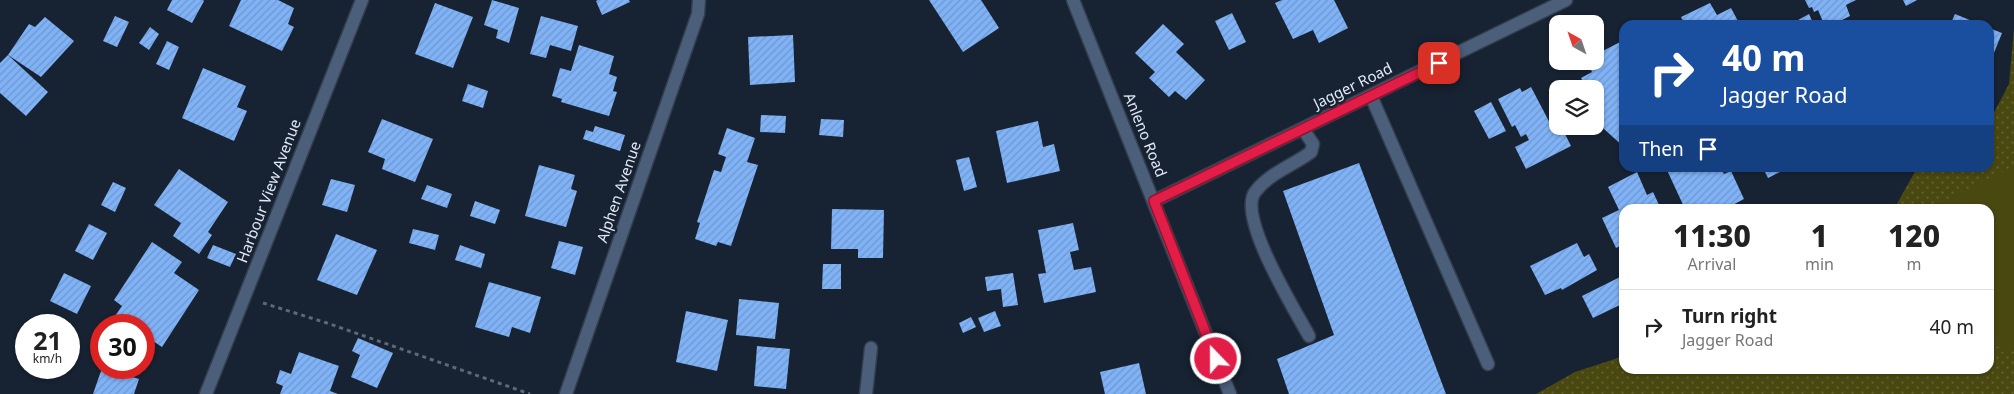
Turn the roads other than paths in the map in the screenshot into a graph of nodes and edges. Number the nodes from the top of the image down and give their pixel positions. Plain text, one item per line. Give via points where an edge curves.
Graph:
1 (362, 0) edge
2 (699, 0) edge
3 (1073, 0) edge
4 (1566, 0) edge
5 (1371, 96) junction
6 (1303, 129) junction
7 (1154, 201) junction
8 (1309, 336) dead end
9 (871, 348) dead end
10 (1488, 364) dead end
11 (206, 394) edge
12 (566, 394) edge
13 (866, 394) edge
14 (1230, 394) edge

1 - 11 street, Harbour View Avenue
2 - 12 street, Alphen Avenue via 698,14
3 - 7 street, Anleno Road
4 - 5 street, Jagger Road
5 - 6 street, Jagger Road
5 - 10 street
6 - 7 street, Jagger Road
6 - 8 street via 1312,144 1312,152 1265,182 1254,193 1251,216 1259,240
7 - 14 street, Anleno Road
9 - 13 street

